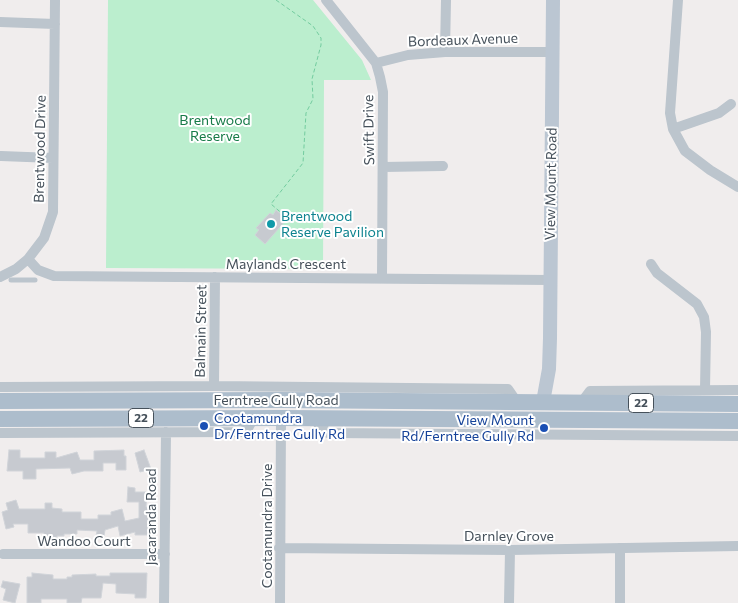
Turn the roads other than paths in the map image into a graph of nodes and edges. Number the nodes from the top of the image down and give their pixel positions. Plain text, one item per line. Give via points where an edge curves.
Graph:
1 (55, 0) edge
2 (326, 0) edge
3 (446, 0) edge
4 (553, 0) edge
5 (678, 0) edge
6 (0, 22) edge
7 (55, 24) junction
8 (445, 52) junction
9 (553, 52) junction
10 (376, 63) junction
11 (731, 104) dead end
12 (673, 129) junction
13 (1, 156) dead end
14 (53, 158) junction
15 (443, 166) dead end
16 (383, 167) junction
17 (738, 187) edge
18 (28, 259) junction
19 (651, 264) dead end
20 (18, 274) junction
21 (0, 277) edge
22 (215, 277) junction
23 (382, 278) junction
24 (11, 280) dead end
25 (35, 280) dead end
26 (550, 280) junction
27 (549, 369) junction
28 (214, 386) junction
29 (704, 390) junction
30 (738, 390) edge
31 (4, 394) edge
32 (281, 400) junction
33 (516, 402) junction
34 (543, 402) junction
35 (563, 403) junction
36 (581, 403) junction
37 (738, 404) edge
38 (281, 418) junction
39 (0, 419) edge
40 (253, 419) junction
41 (549, 420) junction
42 (738, 421) edge
43 (488, 427) junction
44 (166, 432) junction
45 (0, 433) edge
46 (738, 436) edge
47 (738, 546) edge
48 (280, 548) junction
49 (620, 548) junction
50 (510, 550) junction
51 (4, 554) dead end
52 (165, 554) junction
53 (164, 603) edge
54 (280, 603) edge
55 (509, 603) edge
56 (620, 603) edge

1 - 7 street, Brentwood Drive
2 - 10 street, Swift Drive
3 - 8 street
4 - 9 street, View Mount Road
5 - 12 street via 670,113
6 - 7 street
7 - 14 street, Brentwood Drive
8 - 9 street, Bordeaux Avenue
8 - 10 street, Bordeaux Avenue via 408,55
9 - 26 street, View Mount Road
10 - 16 street, Swift Drive via 383,92
11 - 12 street via 719,113
12 - 17 street via 686,151
13 - 14 street
14 - 18 street, Brentwood Drive via 53,212 44,238
15 - 16 street
16 - 23 street, Swift Drive
18 - 20 street, Brentwood Drive
18 - 22 street, Maylands Crescent via 38,270 54,276
19 - 29 street via 657,273 697,304 704,317
20 - 21 street, Brentwood Drive
20 - 24 lane
20 - 25 lane
22 - 23 street, Maylands Crescent
22 - 28 street, Balmain Street
23 - 26 street, Maylands Crescent
26 - 27 street, View Mount Road
27 - 34 street, View Mount Road
27 - 35 street, View Mount Road via 555,394
28 - 31 street
28 - 33 street via 508,390
29 - 30 street
29 - 36 street via 590,391
31 - 32 main road, Ferntree Gully Road / 22
32 - 33 main road, Ferntree Gully Road / 22
32 - 38 main road
33 - 34 main road, Ferntree Gully Road / 22
34 - 35 main road, Ferntree Gully Road / 22
34 - 41 main road
35 - 36 main road, Ferntree Gully Road / 22
36 - 37 main road, Ferntree Gully Road / 22
38 - 40 main road, Ferntree Gully Road / 22
38 - 43 main road, Ferntree Gully Road / 22
38 - 48 street, Cootamundra Drive
39 - 40 main road, Ferntree Gully Road / 22
40 - 44 street via 247,430 242,432
41 - 42 main road, Ferntree Gully Road / 22
41 - 43 main road, Ferntree Gully Road / 22
43 - 46 street, Ferntree Gully Road
44 - 45 street
44 - 52 street, Jacaranda Road
47 - 49 street, Darnley Grove
48 - 50 street, Darnley Grove
48 - 54 street, Cootamundra Drive
49 - 50 street, Darnley Grove
49 - 56 street
50 - 55 street
51 - 52 street, Wandoo Court
52 - 53 street, Jacaranda Road

